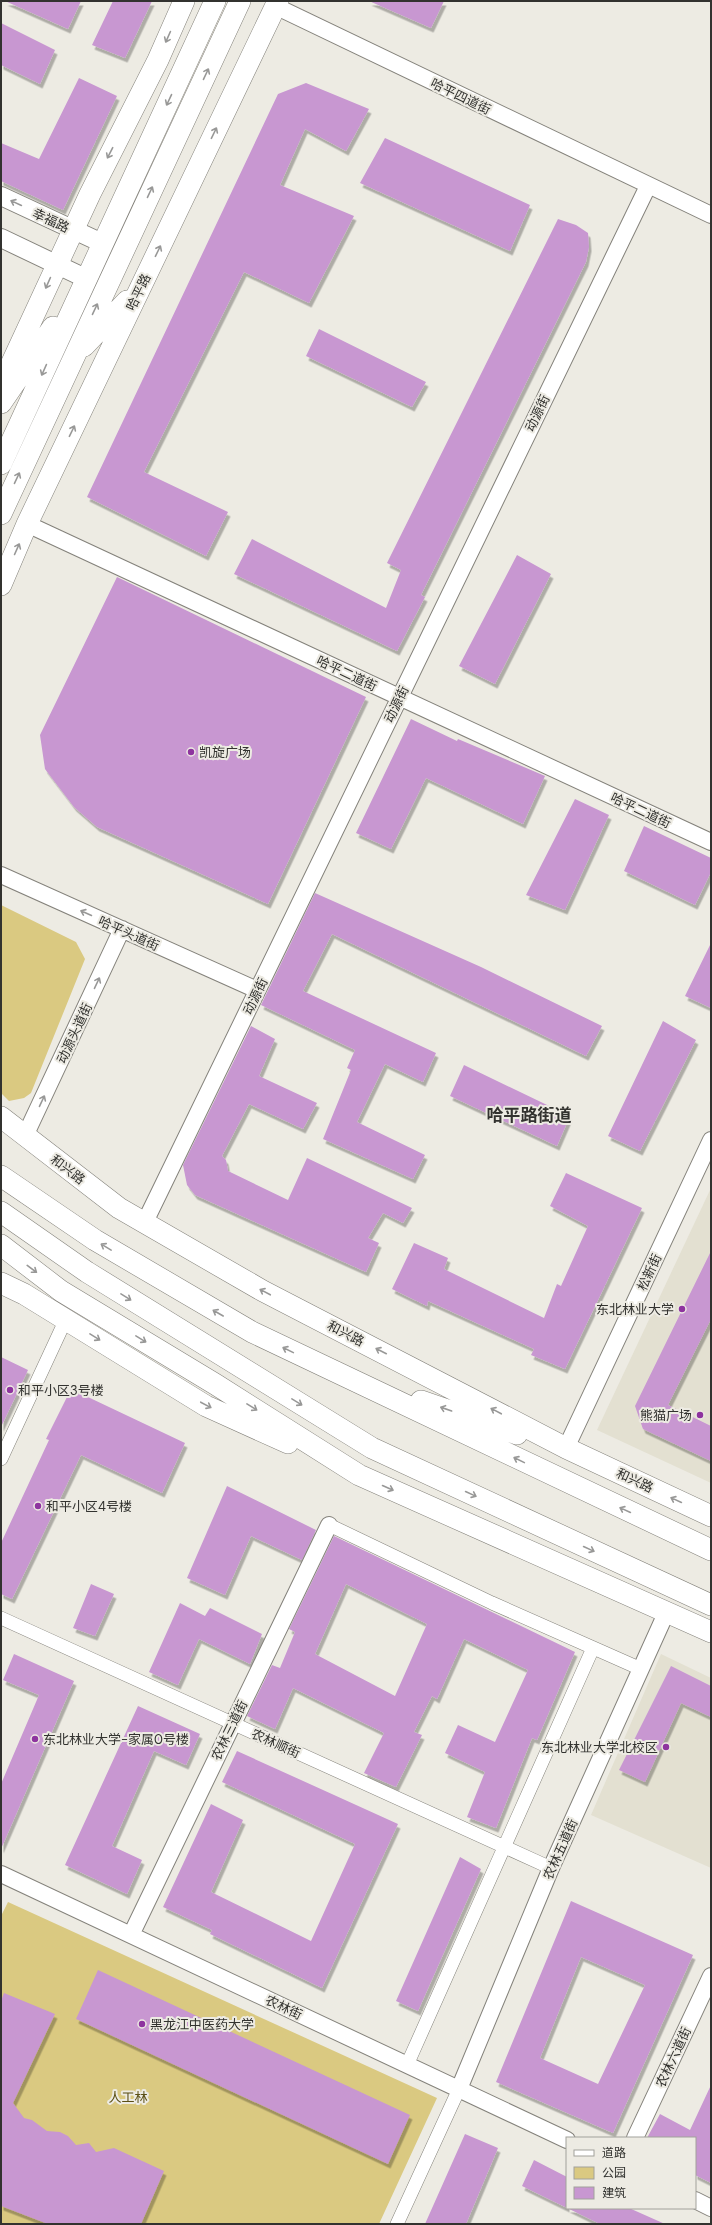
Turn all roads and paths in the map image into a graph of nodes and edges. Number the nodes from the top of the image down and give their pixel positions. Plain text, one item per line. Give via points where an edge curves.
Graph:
1 (184, 1) edge
2 (215, 1) edge
3 (240, 1) edge
4 (276, 4) edge
5 (648, 186) junction
6 (1, 196) edge
7 (711, 215) edge
8 (73, 230) junction
9 (1, 238) edge
10 (102, 243) junction
11 (57, 264) junction
12 (85, 278) junction
13 (140, 289) junction
14 (72, 358) junction
15 (1, 386) edge
16 (1, 403) edge
17 (1, 464) edge
18 (1, 514) edge
19 (27, 524) junction
20 (1, 584) edge
21 (400, 697) junction
22 (711, 842) edge
23 (1, 875) edge
24 (122, 929) junction
25 (257, 990) junction
26 (1, 1117) edge
27 (25, 1136) junction
28 (711, 1140) edge
29 (1, 1176) edge
30 (1, 1212) edge
31 (144, 1222) junction
32 (1, 1245) edge
33 (1, 1283) edge
34 (66, 1319) junction
35 (319, 1365) junction
36 (372, 1448) junction
37 (566, 1448) junction
38 (1, 1459) edge
39 (589, 1459) junction
40 (359, 1475) junction
41 (711, 1516) edge
42 (329, 1525) joint
43 (518, 1544) junction
44 (711, 1550) edge
45 (711, 1606) edge
46 (667, 1611) junction
47 (1, 1618) edge
48 (711, 1632) edge
49 (593, 1648) junction
50 (641, 1669) junction
51 (232, 1723) junction
52 (504, 1847) junction
53 (551, 1868) junction
54 (1, 1874) edge
55 (131, 1935) junction
56 (711, 1976) edge
57 (407, 2065) junction
58 (459, 2089) junction
59 (635, 2137) edge
60 (566, 2140) edge
61 (696, 2200) edge
62 (711, 2208) edge
63 (397, 2224) edge

1 -> 8 highway via 158,60
2 -> 10 highway
14 -> 3 highway
4 - 5 street, 哈平四道街
13 -> 4 highway, 哈平路
5 - 7 street, 哈平四道街
5 - 21 street, 动源街
8 -> 6 main road, 幸福路
8 - 10 main road, 幸福路
8 - 11 highway
9 - 11 main road
10 - 12 highway
11 - 12 main road
11 -> 15 highway
12 - 16 highway
12 -> 17 highway
13 - 14 highway
19 -> 13 highway, 哈平路
18 -> 14 highway
20 -> 19 highway, 哈平路
19 - 21 street, 哈平二道街
21 - 22 street, 哈平二道街
21 - 25 street, 动源街
24 -> 23 street, 哈平头道街
24 - 25 street, 哈平头道街
27 -> 24 street, 动源头道街
25 - 31 street, 动源街
26 - 27 highway, 和兴路
27 - 31 highway, 和兴路 via 119,1208
28 - 37 street, 松新街
35 -> 29 highway via 252,1332 95,1240
30 -> 36 highway via 87,1272
37 -> 31 highway, 和兴路 via 263,1291
32 -> 40 highway via 61,1291
33 - 34 highway
34 - 38 street
34 -> 40 highway via 206,1406
39 -> 35 highway
44 -> 35 highway
36 - 43 highway
36 -> 45 highway
37 - 39 highway, 和兴路
41 -> 39 highway, 和兴路
40 -> 43 highway
42 - 49 street
42 - 51 street, 农林三道街
43 - 46 highway
46 - 48 highway
46 - 50 street, 农林五道街
47 - 51 street, 农林顺街
49 - 50 street
49 - 52 street
50 - 53 street, 农林五道街
51 - 52 street, 农林顺街
51 - 55 street, 农林三道街
52 - 53 street, 农林顺街
52 - 57 street
53 - 58 street, 农林五道街
54 - 55 street, 农林街
55 - 57 street, 农林街
56 - 59 street, 农林六道街
57 - 58 street, 农林街
58 - 60 street, 农林街
58 - 63 street
61 - 62 street

